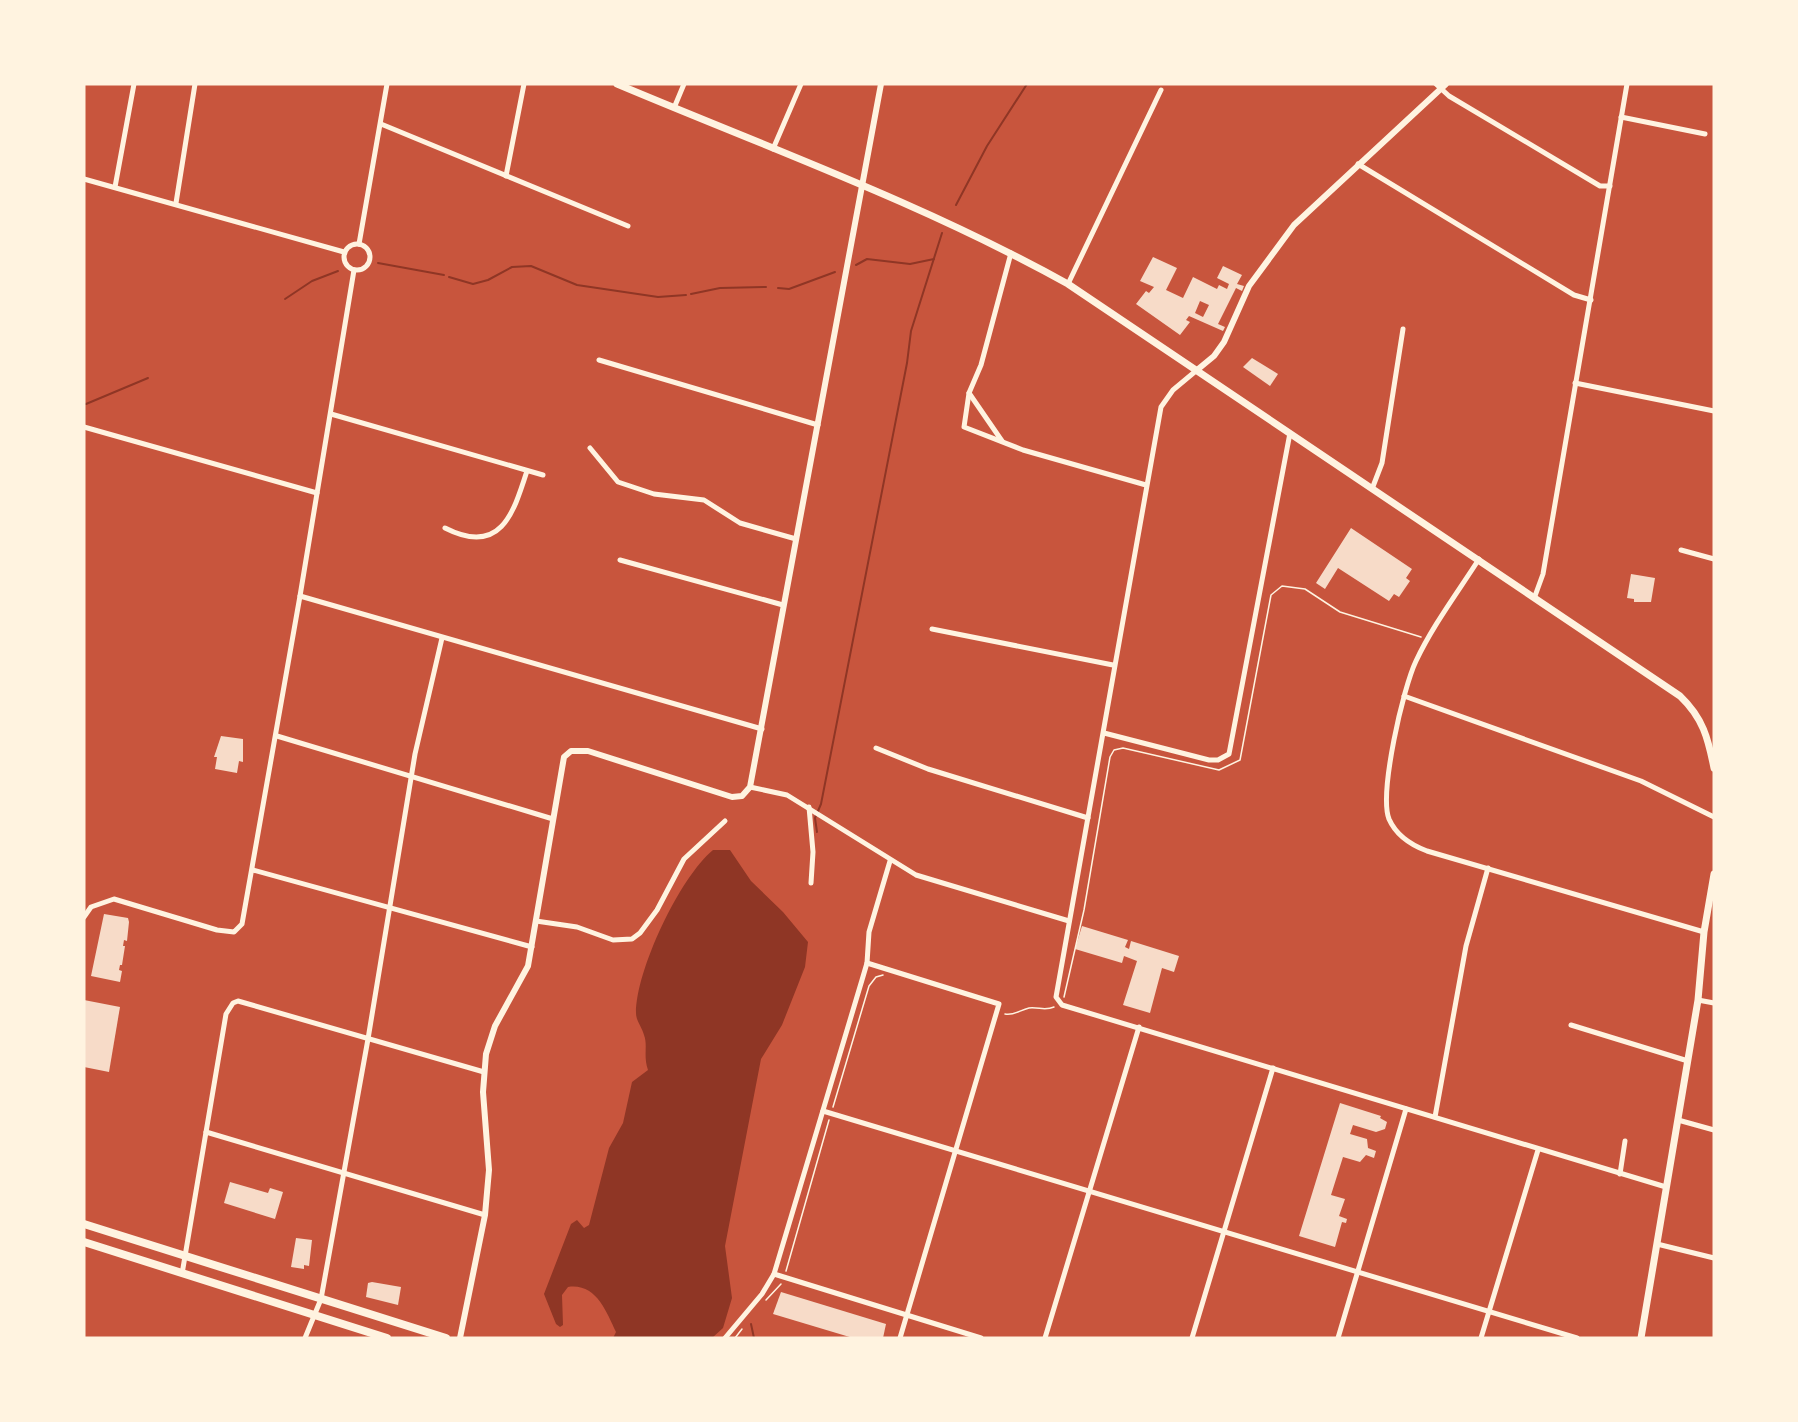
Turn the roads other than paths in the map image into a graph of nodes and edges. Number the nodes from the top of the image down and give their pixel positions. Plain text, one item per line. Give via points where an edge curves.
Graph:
1 (134, 84) edge
2 (195, 84) edge
3 (387, 84) edge
4 (524, 84) edge
5 (617, 84) edge
6 (684, 84) edge
7 (801, 84) edge
8 (881, 84) edge
9 (1627, 84) edge
10 (1441, 86) edge
11 (1161, 90) dead end
12 (674, 108) junction
13 (1621, 117) junction
14 (381, 124) junction
15 (1705, 134) dead end
16 (773, 149) junction
17 (1358, 164) junction
18 (506, 176) junction
19 (84, 179) edge
20 (862, 186) junction
21 (1610, 186) junction
22 (116, 187) junction
23 (176, 203) junction
24 (628, 226) dead end
25 (359, 244) junction
26 (344, 252) junction
27 (1011, 253) junction
28 (354, 270) junction
29 (1068, 284) junction
30 (1590, 300) junction
31 (1403, 329) dead end
32 (599, 360) dead end
33 (1197, 370) junction
34 (1575, 383) junction
35 (969, 393) junction
36 (1714, 411) edge
37 (331, 414) junction
38 (818, 425) junction
39 (84, 427) edge
40 (1290, 433) junction
41 (1002, 441) junction
42 (590, 448) dead end
43 (527, 471) junction
44 (543, 475) dead end
45 (1146, 485) junction
46 (1372, 489) junction
47 (317, 493) junction
48 (445, 528) dead end
49 (796, 539) junction
50 (1681, 550) dead end
51 (1479, 559) junction
52 (1714, 559) edge
53 (620, 560) dead end
54 (300, 596) junction
55 (1535, 596) junction
56 (783, 605) junction
57 (932, 629) dead end
58 (442, 638) junction
59 (1113, 665) junction
60 (1404, 696) junction
61 (762, 729) junction
62 (1104, 733) junction
63 (277, 736) junction
64 (1712, 743) edge
65 (876, 748) dead end
66 (1714, 768) edge
67 (412, 776) junction
68 (750, 787) junction
69 (809, 807) junction
70 (1714, 817) edge
71 (1088, 818) junction
72 (553, 819) junction
73 (725, 821) dead end
74 (890, 861) junction
75 (1488, 868) junction
76 (253, 870) junction
77 (1714, 874) edge
78 (812, 884) dead end
79 (390, 908) junction
80 (84, 916) edge
81 (536, 921) junction
82 (1069, 921) junction
83 (1704, 932) junction
84 (532, 947) junction
85 (867, 963) junction
86 (1698, 1000) junction
87 (1714, 1003) edge
88 (1571, 1025) dead end
89 (1139, 1027) junction
90 (368, 1039) junction
91 (1688, 1061) junction
92 (1273, 1068) junction
93 (483, 1072) junction
94 (1406, 1109) junction
95 (823, 1112) junction
96 (1434, 1117) junction
97 (1678, 1120) junction
98 (1714, 1130) edge
99 (206, 1132) junction
100 (1625, 1141) dead end
101 (1538, 1150) junction
102 (957, 1153) junction
103 (344, 1173) junction
104 (1620, 1174) junction
105 (1666, 1187) junction
106 (1089, 1192) junction
107 (485, 1215) junction
108 (84, 1224) edge
109 (1225, 1232) junction
110 (84, 1242) edge
111 (1657, 1244) junction
112 (185, 1257) junction
113 (1714, 1258) edge
114 (1358, 1273) junction
115 (182, 1274) junction
116 (774, 1274) junction
117 (321, 1299) junction
118 (1489, 1312) junction
119 (313, 1315) junction
120 (907, 1315) junction
121 (305, 1338) edge
122 (387, 1338) edge
123 (446, 1338) edge
124 (460, 1338) edge
125 (725, 1338) edge
126 (900, 1338) edge
127 (981, 1338) edge
128 (1045, 1338) edge
129 (1192, 1338) edge
130 (1338, 1338) edge
131 (1481, 1338) edge
132 (1577, 1338) edge
133 (1641, 1338) edge

1 - 22 street
2 - 23 street
3 - 14 street
4 - 18 street
5 - 12 main road
6 - 12 street
7 - 16 street
8 - 20 street
9 - 13 street
10 - 17 street
10 - 21 street via 1600,186
11 - 29 street
12 - 16 main road
13 - 15 street
13 - 21 street
14 - 18 street
14 - 25 street
16 - 20 main road
17 - 30 street via 1574,295
17 - 33 street via 1275,248 1249,286 1224,342
18 - 24 street
19 - 22 street
20 - 27 main road
20 - 38 street
21 - 30 street
22 - 23 street
23 - 26 street
25 - 26 street via 350,245
25 - 28 street via 368,249 370,258 366,267
26 - 28 street via 346,266
27 - 29 main road
27 - 35 street via 981,365
28 - 37 street
29 - 33 main road
30 - 34 street
31 - 46 street via 1382,463
32 - 38 street
33 - 40 main road
33 - 45 street via 1173,390 1161,407
34 - 36 street
34 - 55 street via 1543,574
35 - 41 street
35 - 41 street via 964,427
37 - 43 street
37 - 47 street
38 - 49 street
39 - 47 street
40 - 46 main road
40 - 62 street via 1229,754 1209,760
41 - 45 street
42 - 49 street via 618,482 654,494 704,500 740,523
43 - 44 street
43 - 48 street via 507,523 491,535 472,537
45 - 59 street
46 - 51 main road
47 - 54 street
49 - 56 street
50 - 52 street
51 - 55 main road
51 - 60 street via 1414,663
53 - 56 street
54 - 58 street
54 - 63 street
55 - 64 main road via 1680,696 1700,719
56 - 61 street
57 - 59 street
58 - 61 street
58 - 67 street
59 - 62 street
60 - 70 street via 1641,780
60 - 75 street via 1386,793 1390,821 1418,847
61 - 68 street
62 - 71 street
63 - 67 street
63 - 76 street
64 - 66 main road
65 - 71 street via 928,769
67 - 72 street
67 - 79 street
68 - 69 street via 787,795
68 - 72 street via 742,796 732,797 580,749 564,757
69 - 74 street
69 - 78 street
71 - 82 street
72 - 81 street
73 - 81 street via 684,860 657,910 632,939 614,940 577,927
74 - 82 street via 925,879
74 - 85 street via 869,932
75 - 83 street
75 - 96 street via 1466,946
76 - 79 street
76 - 80 street via 242,924 234,932 114,899 91,907
77 - 83 main road
79 - 84 street
79 - 90 street
81 - 84 street
82 - 89 street via 1058,1000
83 - 86 main road
84 - 93 street via 524,975 495,1026
85 - 95 street
85 - 102 street via 999,1004
86 - 87 street
86 - 91 main road
88 - 91 street
89 - 92 street
89 - 106 street
90 - 93 street
90 - 99 street via 238,1001 228,1007 226,1014
90 - 103 street
91 - 97 main road
92 - 94 street
92 - 109 street
93 - 107 street via 489,1170
94 - 96 street
94 - 114 street
95 - 102 street
95 - 116 street
96 - 101 street
97 - 98 street
97 - 105 main road
99 - 103 street
99 - 112 street
100 - 104 street
101 - 104 street
101 - 118 street
102 - 106 street
102 - 120 street
103 - 107 street
103 - 117 street
104 - 105 street
105 - 111 main road
106 - 109 street
106 - 128 street
107 - 124 street
108 - 112 main road
109 - 114 street
109 - 129 street
110 - 115 main road
111 - 113 street
111 - 133 main road
112 - 115 street
112 - 117 main road
114 - 118 street
114 - 130 street
115 - 119 main road
116 - 120 street
116 - 125 street
117 - 119 street
117 - 123 main road
118 - 131 street
118 - 132 street
119 - 121 street
119 - 122 main road
120 - 126 street
120 - 127 street

